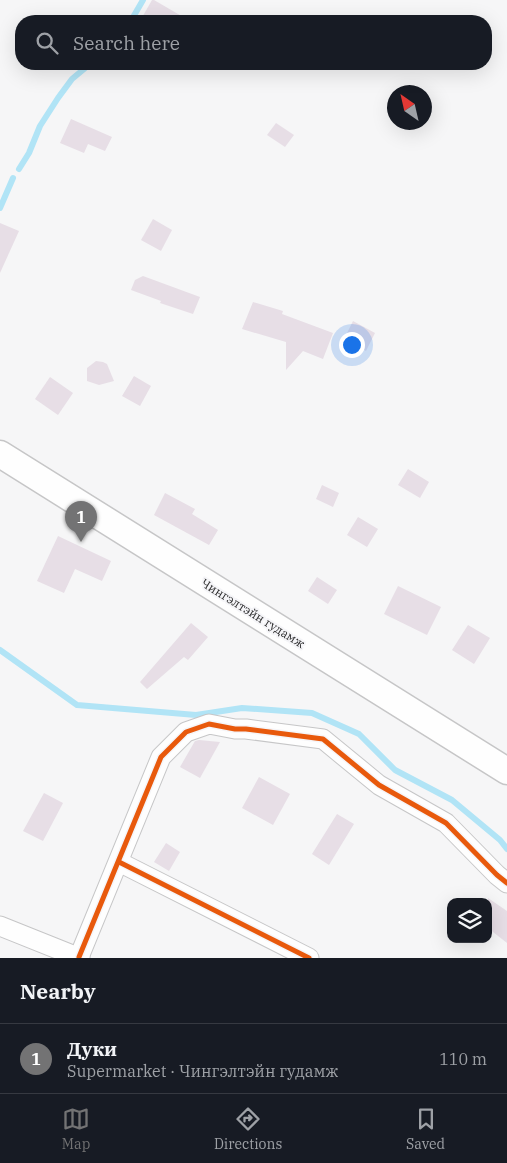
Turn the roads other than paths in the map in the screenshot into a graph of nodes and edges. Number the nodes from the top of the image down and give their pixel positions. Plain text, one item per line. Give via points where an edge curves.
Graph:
1 (0, 454) edge
2 (507, 771) edge
3 (119, 862) junction
4 (507, 883) edge
5 (0, 926) edge
6 (80, 958) edge
7 (309, 958) edge

1 - 2 main road, Чингэлтэйн гудамж
3 - 4 street via 161,757 186,732 209,724 323,738 378,785 446,823
3 - 6 street
3 - 7 street
5 - 6 street

